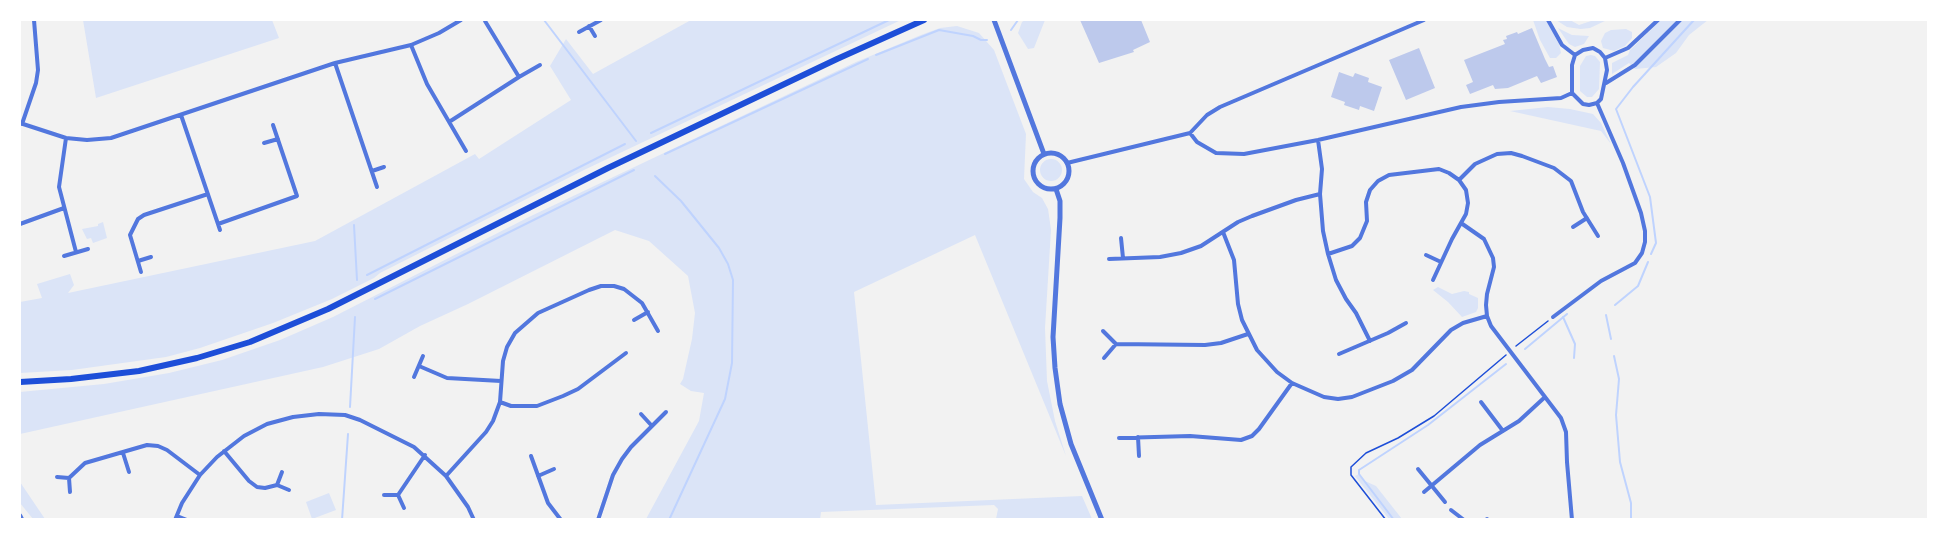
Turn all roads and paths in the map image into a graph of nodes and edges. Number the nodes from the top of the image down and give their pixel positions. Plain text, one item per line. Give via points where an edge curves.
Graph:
1 (34, 20) edge
2 (461, 20) edge
3 (601, 20) edge
4 (924, 20) edge
5 (994, 20) edge
6 (1424, 20) edge
7 (1548, 20) edge
8 (1658, 20) edge
9 (1680, 20) edge
10 (485, 21) dead end
11 (589, 26) junction
12 (579, 32) dead end
13 (594, 36) dead end
14 (411, 45) junction
15 (1575, 55) junction
16 (1605, 58) junction
17 (335, 63) junction
18 (540, 65) dead end
19 (519, 77) junction
20 (1605, 83) junction
21 (1572, 93) junction
22 (1597, 103) junction
23 (181, 115) junction
24 (449, 122) junction
25 (21, 123) edge
26 (273, 125) dead end
27 (1190, 133) junction
28 (66, 138) junction
29 (278, 139) junction
30 (1318, 140) junction
31 (264, 143) dead end
32 (466, 151) dead end
33 (1044, 154) junction
34 (1067, 163) junction
35 (384, 167) dead end
36 (372, 171) junction
37 (1459, 180) junction
38 (377, 187) dead end
39 (1056, 189) junction
40 (208, 194) junction
41 (1320, 194) junction
42 (64, 208) junction
43 (1587, 218) junction
44 (1461, 223) junction
45 (20, 224) edge
46 (218, 224) junction
47 (1573, 227) dead end
48 (220, 230) dead end
49 (1223, 232) junction
50 (1598, 236) dead end
51 (1120, 238) dead end
52 (88, 249) dead end
53 (76, 252) junction
54 (1328, 254) junction
55 (1426, 255) dead end
56 (64, 256) dead end
57 (151, 256) dead end
58 (1123, 258) junction
59 (1109, 259) dead end
60 (138, 261) junction
61 (1441, 262) junction
62 (141, 272) dead end
63 (1433, 280) dead end
64 (648, 312) junction
65 (1487, 316) junction
66 (1553, 317) joint
67 (634, 320) dead end
68 (1406, 322) dead end
69 (658, 331) dead end
70 (1103, 331) dead end
71 (1248, 334) junction
72 (1370, 341) junction
73 (1116, 344) junction
74 (1510, 352) junction
75 (626, 353) dead end
76 (1339, 354) dead end
77 (423, 356) dead end
78 (1104, 358) dead end
79 (419, 366) junction
80 (414, 377) dead end
81 (501, 381) junction
82 (20, 382) edge
83 (1292, 382) junction
84 (1545, 397) junction
85 (500, 402) junction
86 (1481, 402) dead end
87 (666, 412) dead end
88 (641, 414) dead end
89 (652, 426) junction
90 (1503, 431) junction
91 (1138, 437) junction
92 (1119, 438) dead end
93 (225, 451) junction
94 (123, 453) junction
95 (425, 455) junction
96 (531, 456) dead end
97 (1139, 456) dead end
98 (554, 469) dead end
99 (1418, 469) dead end
100 (129, 472) dead end
101 (282, 472) dead end
102 (200, 475) junction
103 (446, 476) junction
104 (538, 476) junction
105 (57, 477) dead end
106 (69, 478) junction
107 (277, 485) junction
108 (1431, 486) junction
109 (288, 490) dead end
110 (70, 492) dead end
111 (1424, 492) dead end
112 (384, 495) dead end
113 (398, 495) junction
114 (1445, 502) dead end
115 (404, 508) dead end
116 (1451, 510) dead end
117 (176, 518) edge
118 (187, 519) edge
119 (474, 519) edge
120 (561, 519) edge
121 (598, 519) edge
122 (1102, 519) edge
123 (1386, 519) edge
124 (1464, 519) edge
125 (1572, 519) edge

1 - 25 street via 37,76
2 - 14 street
3 - 11 street
4 - 82 main road via 608,168 328,309 250,342 139,371
5 - 33 street
6 - 27 street via 1220,107
7 - 15 street via 1563,45
8 - 16 street via 1628,48
9 - 20 street via 1635,65
10 - 19 street
11 - 12 street
11 - 13 street
14 - 17 street
14 - 24 street
15 - 16 street via 1593,48
15 - 21 street
16 - 20 street
17 - 23 street
17 - 36 street
18 - 19 street
19 - 24 street
20 - 22 street
21 - 22 street via 1583,104
21 - 30 street via 1561,98 1461,107
22 - 66 street via 1641,213 1645,242 1635,263 1601,281
23 - 28 street via 111,138
23 - 40 street
24 - 32 street
25 - 28 street
26 - 29 street
27 - 30 street via 1206,148 1229,155
27 - 34 street
28 - 42 street via 59,187
29 - 31 street
29 - 46 street via 297,196
30 - 41 street
33 - 34 street via 1060,155
33 - 39 street via 1035,162 1032,174 1038,185
34 - 39 street via 1065,183
35 - 36 street
36 - 38 street
37 - 43 street via 1486,158 1511,153 1522,156 1564,174
37 - 44 street via 1468,202
37 - 54 street via 1439,169 1389,175 1377,181 1366,202 1367,221 1360,238 1352,246
39 - 122 street via 1060,218 1053,338 1060,404 1071,444
40 - 46 street
40 - 60 street via 138,219 130,236
41 - 49 street via 1252,216
41 - 54 street
42 - 45 street
42 - 53 street
43 - 47 street
43 - 50 street
44 - 61 street
44 - 65 street via 1484,239 1493,258 1486,294
46 - 48 street
49 - 58 street via 1181,253
49 - 71 street via 1234,260 1238,304
51 - 58 street
52 - 53 street
53 - 56 street
54 - 72 street via 1336,280
55 - 61 street
57 - 60 street
58 - 59 street
60 - 62 street
61 - 63 street
64 - 67 street
64 - 69 street
64 - 81 street via 624,290 601,286 538,313 515,333 503,361
65 - 74 street
65 - 83 street via 1451,330 1412,370 1366,393 1338,399 1324,397
66 - 74 path
68 - 72 street
70 - 73 street
71 - 73 street via 1221,344
71 - 83 street via 1266,361
72 - 76 street
73 - 78 street
74 - 84 street
74 - 123 path via 1434,416 1366,453 1351,467 1351,475
75 - 85 street via 578,389 537,406
77 - 79 street
79 - 80 street
79 - 81 street via 447,378
81 - 85 street
83 - 91 street via 1266,421 1252,436 1241,440
84 - 90 street
84 - 125 street via 1566,432
85 - 103 street via 486,432
86 - 90 street
87 - 89 street
88 - 89 street
89 - 121 street via 622,459
90 - 108 street
91 - 92 street
91 - 97 street
93 - 95 street via 267,424 319,414 360,420
93 - 102 street
93 - 107 street via 257,487
94 - 100 street
94 - 102 street via 147,445 158,446
94 - 106 street via 85,463
95 - 103 street
95 - 113 street
96 - 104 street
98 - 104 street
99 - 108 street
101 - 107 street
102 - 117 street
103 - 119 street
104 - 120 street via 548,503
105 - 106 street
106 - 110 street
107 - 109 street
108 - 111 street
108 - 114 street
112 - 113 street
113 - 115 street
116 - 124 street
117 - 118 street

